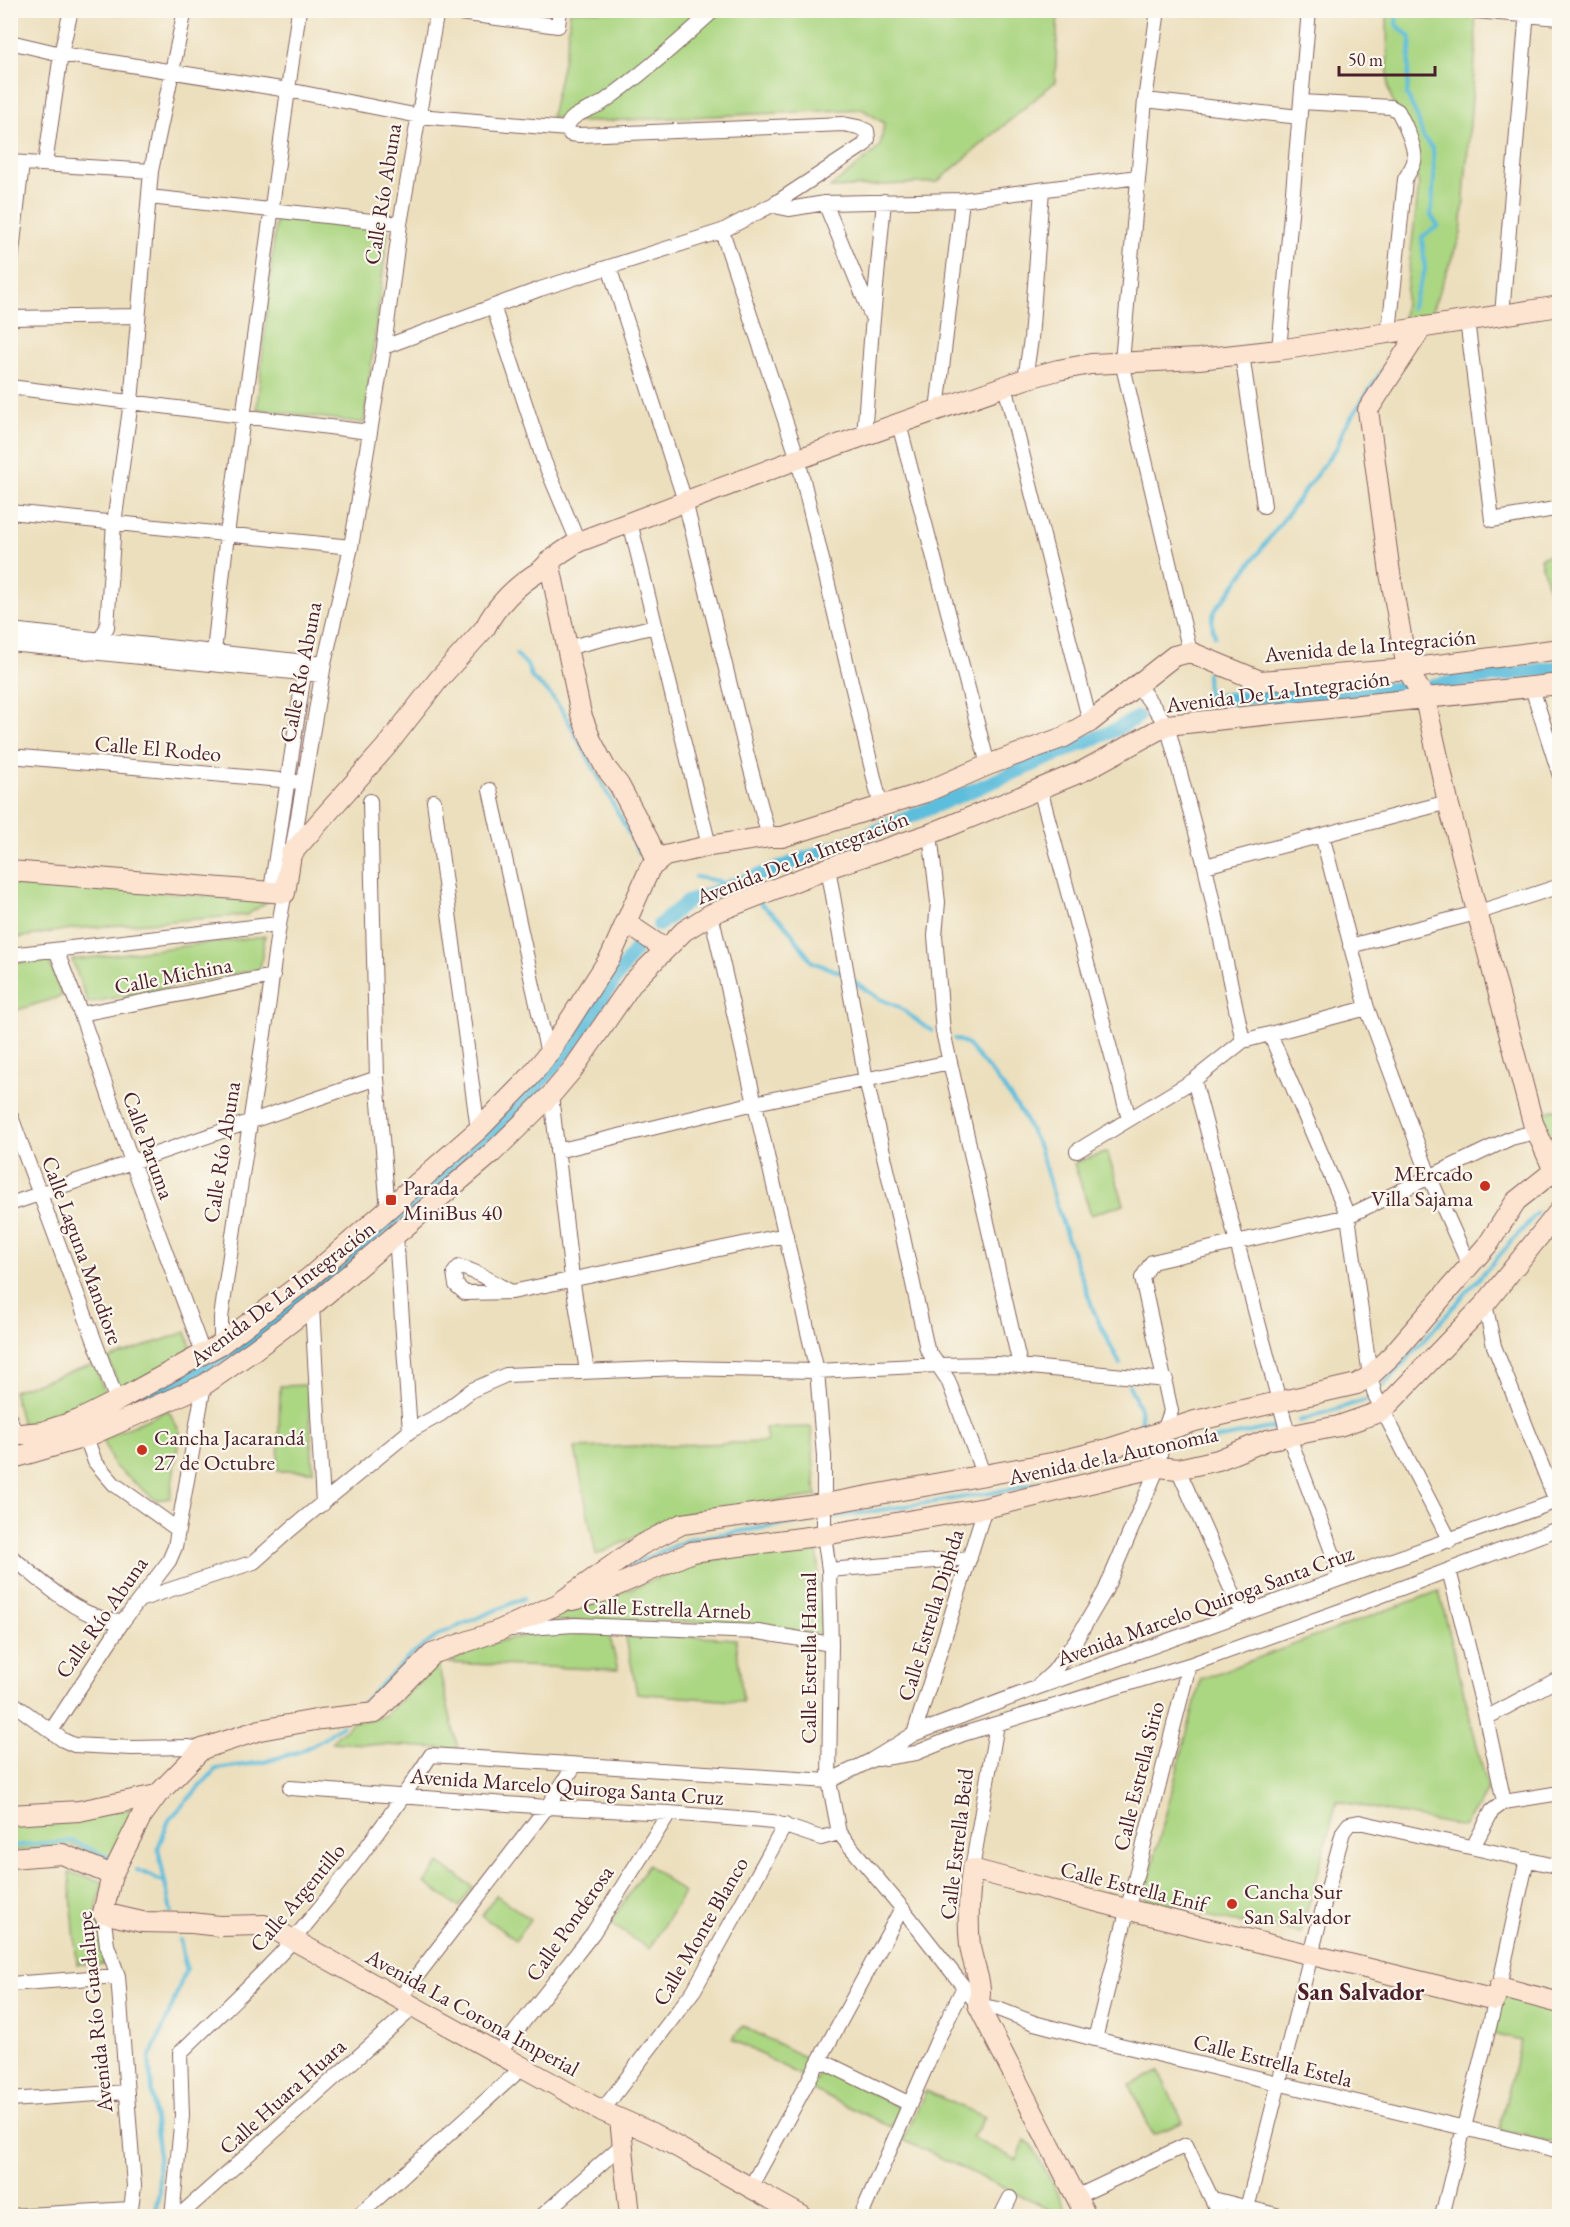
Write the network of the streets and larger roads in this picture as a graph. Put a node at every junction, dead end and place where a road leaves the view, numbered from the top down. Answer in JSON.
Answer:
{"nodes":[{"id":1,"x":70,"y":10,"type":"edge"},
{"id":2,"x":185,"y":10,"type":"edge"},
{"id":3,"x":299,"y":10,"type":"edge"},
{"id":4,"x":437,"y":10,"type":"edge"},
{"id":5,"x":560,"y":10,"type":"edge"},
{"id":6,"x":714,"y":10,"type":"edge"},
{"id":7,"x":1158,"y":10,"type":"edge"},
{"id":8,"x":1309,"y":10,"type":"edge"},
{"id":9,"x":1462,"y":10,"type":"edge"},
{"id":10,"x":1526,"y":13,"type":"edge"},
{"id":11,"x":1560,"y":18,"type":"edge"},
{"id":12,"x":10,"y":42,"type":"edge"},
{"id":13,"x":61,"y":54,"type":"junction"},
{"id":14,"x":172,"y":72,"type":"junction"},
{"id":15,"x":288,"y":90,"type":"junction"},
{"id":16,"x":1145,"y":100,"type":"junction"},
{"id":17,"x":1301,"y":102,"type":"junction"},
{"id":18,"x":418,"y":116,"type":"junction"},
{"id":19,"x":1299,"y":117,"type":"junction"},
{"id":20,"x":567,"y":129,"type":"junction"},
{"id":21,"x":16,"y":162,"type":"edge"},
{"id":22,"x":45,"y":164,"type":"junction"},
{"id":23,"x":151,"y":171,"type":"junction"},
{"id":24,"x":1138,"y":177,"type":"junction"},
{"id":25,"x":1042,"y":190,"type":"junction"},
{"id":26,"x":149,"y":197,"type":"junction"},
{"id":27,"x":962,"y":200,"type":"junction"},
{"id":28,"x":884,"y":201,"type":"junction"},
{"id":29,"x":825,"y":203,"type":"junction"},
{"id":30,"x":774,"y":204,"type":"junction"},
{"id":31,"x":271,"y":211,"type":"junction"},
{"id":32,"x":400,"y":224,"type":"junction"},
{"id":33,"x":722,"y":231,"type":"junction"},
{"id":34,"x":609,"y":267,"type":"junction"},
{"id":35,"x":10,"y":270,"type":"edge"},
{"id":36,"x":493,"y":306,"type":"junction"},
{"id":37,"x":1559,"y":311,"type":"edge"},
{"id":38,"x":1502,"y":315,"type":"junction"},
{"id":39,"x":138,"y":316,"type":"junction"},
{"id":40,"x":10,"y":318,"type":"edge"},
{"id":41,"x":873,"y":319,"type":"junction"},
{"id":42,"x":1467,"y":320,"type":"junction"},
{"id":43,"x":1422,"y":327,"type":"junction"},
{"id":44,"x":1389,"y":332,"type":"junction"},
{"id":45,"x":384,"y":347,"type":"junction"},
{"id":46,"x":1279,"y":350,"type":"junction"},
{"id":47,"x":1242,"y":354,"type":"junction"},
{"id":48,"x":1122,"y":362,"type":"junction"},
{"id":49,"x":1025,"y":379,"type":"junction"},
{"id":50,"x":1005,"y":386,"type":"junction"},
{"id":51,"x":10,"y":387,"type":"edge"},
{"id":52,"x":131,"y":402,"type":"junction"},
{"id":53,"x":937,"y":410,"type":"junction"},
{"id":54,"x":243,"y":416,"type":"junction"},
{"id":55,"x":899,"y":424,"type":"junction"},
{"id":56,"x":369,"y":432,"type":"junction"},
{"id":57,"x":864,"y":436,"type":"junction"},
{"id":58,"x":798,"y":459,"type":"junction"},
{"id":59,"x":685,"y":501,"type":"junction"},
{"id":60,"x":1264,"y":506,"type":"dead end"},
{"id":61,"x":1560,"y":508,"type":"edge"},
{"id":62,"x":10,"y":512,"type":"edge"},
{"id":63,"x":114,"y":522,"type":"junction"},
{"id":64,"x":630,"y":522,"type":"junction"},
{"id":65,"x":227,"y":534,"type":"junction"},
{"id":66,"x":578,"y":542,"type":"junction"},
{"id":67,"x":351,"y":547,"type":"junction"},
{"id":68,"x":549,"y":561,"type":"junction"},
{"id":69,"x":655,"y":626,"type":"junction"},
{"id":70,"x":10,"y":630,"type":"edge"},
{"id":71,"x":100,"y":640,"type":"junction"},
{"id":72,"x":10,"y":644,"type":"edge"},
{"id":73,"x":566,"y":648,"type":"junction"},
{"id":74,"x":1560,"y":649,"type":"edge"},
{"id":75,"x":214,"y":652,"type":"junction"},
{"id":76,"x":1190,"y":652,"type":"junction"},
{"id":77,"x":87,"y":653,"type":"junction"},
{"id":78,"x":304,"y":668,"type":"junction"},
{"id":79,"x":1407,"y":669,"type":"junction"},
{"id":80,"x":323,"y":670,"type":"junction"},
{"id":81,"x":1137,"y":684,"type":"junction"},
{"id":82,"x":1560,"y":684,"type":"edge"},
{"id":83,"x":1532,"y":688,"type":"junction"},
{"id":84,"x":1425,"y":699,"type":"junction"},
{"id":85,"x":1090,"y":722,"type":"junction"},
{"id":86,"x":1167,"y":724,"type":"junction"},
{"id":87,"x":10,"y":756,"type":"edge"},
{"id":88,"x":987,"y":765,"type":"junction"},
{"id":89,"x":1560,"y":776,"type":"edge"},
{"id":90,"x":288,"y":780,"type":"junction"},
{"id":91,"x":303,"y":782,"type":"junction"},
{"id":92,"x":1040,"y":789,"type":"junction"},
{"id":93,"x":490,"y":790,"type":"dead end"},
{"id":94,"x":370,"y":801,"type":"dead end"},
{"id":95,"x":434,"y":801,"type":"dead end"},
{"id":96,"x":1448,"y":802,"type":"junction"},
{"id":97,"x":881,"y":807,"type":"junction"},
{"id":98,"x":930,"y":834,"type":"junction"},
{"id":99,"x":1322,"y":836,"type":"junction"},
{"id":100,"x":769,"y":837,"type":"junction"},
{"id":101,"x":709,"y":846,"type":"junction"},
{"id":102,"x":291,"y":854,"type":"junction"},
{"id":103,"x":657,"y":862,"type":"junction"},
{"id":104,"x":1205,"y":866,"type":"junction"},
{"id":105,"x":828,"y":868,"type":"junction"},
{"id":106,"x":10,"y":871,"type":"edge"},
{"id":107,"x":1560,"y":886,"type":"edge"},
{"id":108,"x":278,"y":891,"type":"junction"},
{"id":109,"x":1476,"y":913,"type":"junction"},
{"id":110,"x":711,"y":914,"type":"junction"},
{"id":111,"x":625,"y":922,"type":"junction"},
{"id":112,"x":278,"y":924,"type":"junction"},
{"id":113,"x":1350,"y":946,"type":"junction"},
{"id":114,"x":665,"y":949,"type":"junction"},
{"id":115,"x":56,"y":950,"type":"junction"},
{"id":116,"x":10,"y":955,"type":"edge"},
{"id":117,"x":273,"y":976,"type":"junction"},
{"id":118,"x":1367,"y":1008,"type":"junction"},
{"id":119,"x":81,"y":1014,"type":"junction"},
{"id":120,"x":1270,"y":1034,"type":"junction"},
{"id":121,"x":1243,"y":1041,"type":"junction"},
{"id":122,"x":548,"y":1054,"type":"junction"},
{"id":123,"x":950,"y":1062,"type":"junction"},
{"id":124,"x":377,"y":1078,"type":"junction"},
{"id":125,"x":866,"y":1080,"type":"junction"},
{"id":126,"x":1194,"y":1080,"type":"junction"},
{"id":127,"x":551,"y":1095,"type":"junction"},
{"id":128,"x":755,"y":1103,"type":"junction"},
{"id":129,"x":10,"y":1114,"type":"edge"},
{"id":130,"x":1129,"y":1119,"type":"junction"},
{"id":131,"x":249,"y":1122,"type":"junction"},
{"id":132,"x":478,"y":1130,"type":"junction"},
{"id":133,"x":1535,"y":1132,"type":"junction"},
{"id":134,"x":1077,"y":1151,"type":"dead end"},
{"id":135,"x":558,"y":1152,"type":"junction"},
{"id":136,"x":132,"y":1162,"type":"junction"},
{"id":137,"x":1558,"y":1172,"type":"edge"},
{"id":138,"x":1430,"y":1178,"type":"junction"},
{"id":139,"x":39,"y":1194,"type":"junction"},
{"id":140,"x":10,"y":1204,"type":"edge"},
{"id":141,"x":388,"y":1210,"type":"junction"},
{"id":142,"x":1560,"y":1210,"type":"edge"},
{"id":143,"x":1348,"y":1216,"type":"junction"},
{"id":144,"x":786,"y":1235,"type":"junction"},
{"id":145,"x":396,"y":1236,"type":"junction"},
{"id":146,"x":1236,"y":1242,"type":"junction"},
{"id":147,"x":1469,"y":1265,"type":"junction"},
{"id":148,"x":572,"y":1278,"type":"junction"},
{"id":149,"x":512,"y":1292,"type":"dead end"},
{"id":150,"x":1485,"y":1304,"type":"junction"},
{"id":151,"x":312,"y":1306,"type":"junction"},
{"id":152,"x":221,"y":1344,"type":"junction"},
{"id":153,"x":203,"y":1353,"type":"junction"},
{"id":154,"x":937,"y":1365,"type":"junction"},
{"id":155,"x":1020,"y":1365,"type":"junction"},
{"id":156,"x":587,"y":1371,"type":"junction"},
{"id":157,"x":817,"y":1371,"type":"junction"},
{"id":158,"x":1370,"y":1376,"type":"junction"},
{"id":159,"x":1166,"y":1380,"type":"junction"},
{"id":160,"x":204,"y":1384,"type":"junction"},
{"id":161,"x":117,"y":1401,"type":"junction"},
{"id":162,"x":1278,"y":1401,"type":"junction"},
{"id":163,"x":1382,"y":1411,"type":"junction"},
{"id":164,"x":12,"y":1430,"type":"edge"},
{"id":165,"x":410,"y":1431,"type":"junction"},
{"id":166,"x":1164,"y":1431,"type":"junction"},
{"id":167,"x":86,"y":1437,"type":"junction"},
{"id":168,"x":1289,"y":1437,"type":"junction"},
{"id":169,"x":10,"y":1459,"type":"edge"},
{"id":170,"x":1158,"y":1467,"type":"junction"},
{"id":171,"x":1178,"y":1468,"type":"junction"},
{"id":172,"x":984,"y":1476,"type":"junction"},
{"id":173,"x":1558,"y":1500,"type":"edge"},
{"id":174,"x":323,"y":1504,"type":"junction"},
{"id":175,"x":824,"y":1504,"type":"junction"},
{"id":176,"x":985,"y":1508,"type":"junction"},
{"id":177,"x":1560,"y":1528,"type":"edge"},
{"id":178,"x":177,"y":1529,"type":"junction"},
{"id":179,"x":824,"y":1535,"type":"junction"},
{"id":180,"x":1450,"y":1540,"type":"junction"},
{"id":181,"x":10,"y":1556,"type":"edge"},
{"id":182,"x":969,"y":1558,"type":"junction"},
{"id":183,"x":829,"y":1570,"type":"junction"},
{"id":184,"x":1449,"y":1570,"type":"junction"},
{"id":185,"x":1342,"y":1578,"type":"junction"},
{"id":186,"x":141,"y":1599,"type":"junction"},
{"id":187,"x":558,"y":1604,"type":"junction"},
{"id":188,"x":1242,"y":1614,"type":"junction"},
{"id":189,"x":123,"y":1621,"type":"junction"},
{"id":190,"x":500,"y":1630,"type":"junction"},
{"id":191,"x":831,"y":1644,"type":"junction"},
{"id":192,"x":1189,"y":1665,"type":"junction"},
{"id":193,"x":1560,"y":1678,"type":"edge"},
{"id":194,"x":1036,"y":1688,"type":"junction"},
{"id":195,"x":10,"y":1701,"type":"edge"},
{"id":196,"x":1486,"y":1718,"type":"junction"},
{"id":197,"x":997,"y":1724,"type":"junction"},
{"id":198,"x":51,"y":1731,"type":"junction"},
{"id":199,"x":915,"y":1734,"type":"junction"},
{"id":200,"x":202,"y":1749,"type":"junction"},
{"id":201,"x":431,"y":1755,"type":"joint"},
{"id":202,"x":870,"y":1761,"type":"junction"},
{"id":203,"x":575,"y":1765,"type":"junction"},
{"id":204,"x":829,"y":1781,"type":"junction"},
{"id":205,"x":290,"y":1788,"type":"dead end"},
{"id":206,"x":1560,"y":1793,"type":"edge"},
{"id":207,"x":157,"y":1795,"type":"junction"},
{"id":208,"x":404,"y":1796,"type":"junction"},
{"id":209,"x":1504,"y":1802,"type":"junction"},
{"id":210,"x":547,"y":1808,"type":"junction"},
{"id":211,"x":669,"y":1813,"type":"junction"},
{"id":212,"x":10,"y":1815,"type":"edge"},
{"id":213,"x":785,"y":1825,"type":"junction"},
{"id":214,"x":839,"y":1833,"type":"junction"},
{"id":215,"x":1473,"y":1847,"type":"junction"},
{"id":216,"x":10,"y":1858,"type":"edge"},
{"id":217,"x":1527,"y":1859,"type":"junction"},
{"id":218,"x":1560,"y":1867,"type":"edge"},
{"id":219,"x":972,"y":1869,"type":"junction"},
{"id":220,"x":112,"y":1875,"type":"junction"},
{"id":221,"x":902,"y":1908,"type":"junction"},
{"id":222,"x":1126,"y":1911,"type":"junction"},
{"id":223,"x":103,"y":1913,"type":"junction"},
{"id":224,"x":293,"y":1940,"type":"junction"},
{"id":225,"x":1310,"y":1953,"type":"junction"},
{"id":226,"x":118,"y":1976,"type":"junction"},
{"id":227,"x":10,"y":1984,"type":"edge"},
{"id":228,"x":963,"y":1989,"type":"junction"},
{"id":229,"x":1497,"y":1993,"type":"junction"},
{"id":230,"x":406,"y":2003,"type":"junction"},
{"id":231,"x":1560,"y":2003,"type":"edge"},
{"id":232,"x":978,"y":2005,"type":"junction"},
{"id":233,"x":1095,"y":2039,"type":"junction"},
{"id":234,"x":498,"y":2054,"type":"junction"},
{"id":235,"x":820,"y":2060,"type":"junction"},
{"id":236,"x":523,"y":2067,"type":"junction"},
{"id":237,"x":1280,"y":2084,"type":"junction"},
{"id":238,"x":127,"y":2092,"type":"junction"},
{"id":239,"x":10,"y":2100,"type":"edge"},
{"id":240,"x":910,"y":2104,"type":"junction"},
{"id":241,"x":611,"y":2115,"type":"junction"},
{"id":242,"x":1464,"y":2128,"type":"junction"},
{"id":243,"x":622,"y":2145,"type":"junction"},
{"id":244,"x":1560,"y":2151,"type":"edge"},
{"id":245,"x":750,"y":2188,"type":"junction"},
{"id":246,"x":1076,"y":2197,"type":"junction"},
{"id":247,"x":1010,"y":2198,"type":"dead end"},
{"id":248,"x":1213,"y":2199,"type":"junction"},
{"id":249,"x":1247,"y":2208,"type":"junction"},
{"id":250,"x":130,"y":2213,"type":"edge"},
{"id":251,"x":10,"y":2216,"type":"edge"},
{"id":252,"x":172,"y":2217,"type":"edge"},
{"id":253,"x":179,"y":2217,"type":"edge"},
{"id":254,"x":358,"y":2217,"type":"edge"},
{"id":255,"x":542,"y":2217,"type":"edge"},
{"id":256,"x":630,"y":2217,"type":"edge"},
{"id":257,"x":802,"y":2217,"type":"edge"},
{"id":258,"x":861,"y":2217,"type":"edge"},
{"id":259,"x":1001,"y":2217,"type":"edge"},
{"id":260,"x":1086,"y":2217,"type":"edge"},
{"id":261,"x":1220,"y":2217,"type":"edge"},
{"id":262,"x":1280,"y":2217,"type":"edge"},
{"id":263,"x":1442,"y":2217,"type":"edge"}],
"edges":[{"from":1,"to":13,"type":"street"},
{"from":2,"to":14,"type":"street"},
{"from":3,"to":15,"type":"street"},
{"from":4,"to":5,"type":"street","name":"Calle Río Abuna"},
{"from":4,"to":18,"type":"street","name":"Calle Río Abuna"},
{"from":6,"to":20,"type":"street"},
{"from":7,"to":16,"type":"street"},
{"from":8,"to":17,"type":"street"},
{"from":9,"to":10,"type":"street"},
{"from":10,"to":11,"type":"street"},
{"from":10,"to":38,"type":"street"},
{"from":12,"to":13,"type":"street"},
{"from":13,"to":14,"type":"street"},
{"from":13,"to":22,"type":"street"},
{"from":14,"to":15,"type":"street"},
{"from":14,"to":23,"type":"street"},
{"from":15,"to":18,"type":"street"},
{"from":15,"to":31,"type":"street"},
{"from":16,"to":19,"type":"street"},
{"from":16,"to":24,"type":"street"},
{"from":17,"to":19,"type":"street"},
{"from":17,"to":44,"type":"street"},
{"from":18,"to":20,"type":"street"},
{"from":18,"to":32,"type":"street","name":"Calle Río Abuna"},
{"from":19,"to":46,"type":"street"},
{"from":20,"to":30,"type":"street"},
{"from":21,"to":22,"type":"street"},
{"from":21,"to":35,"type":"street"},
{"from":22,"to":23,"type":"street"},
{"from":23,"to":26,"type":"street"},
{"from":24,"to":25,"type":"street"},
{"from":24,"to":48,"type":"street"},
{"from":25,"to":27,"type":"street"},
{"from":25,"to":49,"type":"street"},
{"from":26,"to":31,"type":"street"},
{"from":26,"to":39,"type":"street"},
{"from":27,"to":28,"type":"street"},
{"from":27,"to":53,"type":"street"},
{"from":28,"to":29,"type":"street"},
{"from":28,"to":41,"type":"street"},
{"from":29,"to":30,"type":"street"},
{"from":29,"to":41,"type":"street"},
{"from":30,"to":33,"type":"street"},
{"from":31,"to":32,"type":"street"},
{"from":31,"to":54,"type":"street"},
{"from":32,"to":45,"type":"street","name":"Calle Río Abuna"},
{"from":33,"to":34,"type":"street"},
{"from":33,"to":58,"type":"street"},
{"from":34,"to":36,"type":"street"},
{"from":34,"to":59,"type":"street"},
{"from":36,"to":45,"type":"street"},
{"from":36,"to":66,"type":"street"},
{"from":37,"to":38,"type":"street"},
{"from":38,"to":42,"type":"street"},
{"from":39,"to":40,"type":"street"},
{"from":39,"to":52,"type":"street"},
{"from":41,"to":57,"type":"street"},
{"from":42,"to":43,"type":"street"},
{"from":42,"to":61,"type":"street"},
{"from":43,"to":44,"type":"street"},
{"from":43,"to":79,"type":"street"},
{"from":44,"to":46,"type":"street"},
{"from":45,"to":56,"type":"street","name":"Calle Río Abuna"},
{"from":46,"to":47,"type":"street"},
{"from":47,"to":48,"type":"street"},
{"from":47,"to":60,"type":"street"},
{"from":48,"to":49,"type":"street"},
{"from":48,"to":76,"type":"street"},
{"from":49,"to":50,"type":"street"},
{"from":50,"to":53,"type":"street"},
{"from":50,"to":85,"type":"street"},
{"from":51,"to":52,"type":"street"},
{"from":52,"to":54,"type":"street"},
{"from":52,"to":63,"type":"street"},
{"from":53,"to":55,"type":"street"},
{"from":54,"to":56,"type":"street"},
{"from":54,"to":65,"type":"street"},
{"from":55,"to":57,"type":"street"},
{"from":55,"to":88,"type":"street"},
{"from":56,"to":67,"type":"street","name":"Calle Río Abuna"},
{"from":57,"to":58,"type":"street"},
{"from":58,"to":59,"type":"street"},
{"from":58,"to":97,"type":"street"},
{"from":59,"to":64,"type":"street"},
{"from":59,"to":100,"type":"street"},
{"from":62,"to":63,"type":"street"},
{"from":63,"to":65,"type":"street"},
{"from":63,"to":71,"type":"street"},
{"from":64,"to":66,"type":"street"},
{"from":64,"to":69,"type":"street"},
{"from":65,"to":67,"type":"street"},
{"from":65,"to":75,"type":"street"},
{"from":66,"to":68,"type":"street"},
{"from":67,"to":80,"type":"street","name":"Calle Río Abuna"},
{"from":68,"to":73,"type":"street"},
{"from":68,"to":102,"type":"street"},
{"from":69,"to":73,"type":"street"},
{"from":69,"to":101,"type":"street"},
{"from":70,"to":71,"type":"street"},
{"from":71,"to":75,"type":"street"},
{"from":71,"to":77,"type":"street"},
{"from":72,"to":77,"type":"street"},
{"from":73,"to":103,"type":"street"},
{"from":74,"to":79,"type":"street","name":"Avenida de la Integración"},
{"from":75,"to":78,"type":"street"},
{"from":76,"to":79,"type":"street","name":"Avenida de la Integración"},
{"from":76,"to":81,"type":"street","name":"Avenida De La Integración"},
{"from":77,"to":78,"type":"street"},
{"from":78,"to":80,"type":"street"},
{"from":78,"to":90,"type":"street"},
{"from":79,"to":84,"type":"street"},
{"from":80,"to":91,"type":"street","name":"Calle Río Abuna"},
{"from":81,"to":85,"type":"street","name":"Avenida De La Integración"},
{"from":81,"to":86,"type":"street"},
{"from":82,"to":83,"type":"street"},
{"from":83,"to":84,"type":"street"},
{"from":83,"to":89,"type":"street"},
{"from":84,"to":86,"type":"street","name":"Avenida De La Integración"},
{"from":84,"to":96,"type":"street"},
{"from":85,"to":88,"type":"street","name":"Avenida De La Integración"},
{"from":86,"to":92,"type":"street","name":"Avenida De La Integración"},
{"from":86,"to":104,"type":"street"},
{"from":87,"to":90,"type":"street","name":"Calle El Rodeo"},
{"from":88,"to":97,"type":"street","name":"Avenida De La Integración"},
{"from":90,"to":91,"type":"street","name":"Calle El Rodeo"},
{"from":90,"to":108,"type":"street"},
{"from":91,"to":102,"type":"street","name":"Calle Río Abuna"},
{"from":92,"to":98,"type":"street","name":"Avenida De La Integración"},
{"from":92,"to":130,"type":"street"},
{"from":93,"to":122,"type":"street"},
{"from":94,"to":124,"type":"street"},
{"from":95,"to":132,"type":"street"},
{"from":96,"to":99,"type":"street"},
{"from":96,"to":109,"type":"street"},
{"from":97,"to":100,"type":"street","name":"Avenida De La Integración"},
{"from":98,"to":105,"type":"street","name":"Avenida De La Integración"},
{"from":98,"to":123,"type":"street"},
{"from":99,"to":104,"type":"street"},
{"from":99,"to":113,"type":"street"},
{"from":100,"to":101,"type":"street","name":"Avenida De La Integración"},
{"from":101,"to":103,"type":"street","name":"Avenida De La Integración"},
{"from":102,"to":108,"type":"street","name":"Calle Río Abuna"},
{"from":103,"to":111,"type":"street","name":"Avenida De La Integración"},
{"from":104,"to":121,"type":"street"},
{"from":105,"to":110,"type":"street","name":"Avenida De La Integración"},
{"from":105,"to":125,"type":"street"},
{"from":106,"to":108,"type":"street"},
{"from":107,"to":109,"type":"street"},
{"from":108,"to":112,"type":"street","name":"Calle Río Abuna"},
{"from":109,"to":113,"type":"street"},
{"from":109,"to":133,"type":"street"},
{"from":110,"to":114,"type":"street","name":"Avenida De La Integración"},
{"from":110,"to":128,"type":"street","name":"Calle Estrella Hamal"},
{"from":111,"to":114,"type":"street"},
{"from":111,"to":122,"type":"street","name":"Avenida De La Integración"},
{"from":112,"to":115,"type":"street"},
{"from":112,"to":117,"type":"street","name":"Calle Río Abuna"},
{"from":113,"to":118,"type":"street"},
{"from":114,"to":127,"type":"street","name":"Avenida De La Integración"},
{"from":115,"to":116,"type":"street"},
{"from":115,"to":119,"type":"street","name":"Calle Paruma"},
{"from":117,"to":119,"type":"street","name":"Calle Michina"},
{"from":117,"to":131,"type":"street","name":"Calle Río Abuna"},
{"from":118,"to":120,"type":"street"},
{"from":118,"to":138,"type":"street"},
{"from":119,"to":136,"type":"street","name":"Calle Paruma"},
{"from":120,"to":121,"type":"street"},
{"from":120,"to":143,"type":"street"},
{"from":121,"to":126,"type":"street"},
{"from":122,"to":132,"type":"street","name":"Avenida De La Integración"},
{"from":123,"to":125,"type":"street"},
{"from":123,"to":155,"type":"street"},
{"from":124,"to":131,"type":"street"},
{"from":124,"to":141,"type":"street"},
{"from":125,"to":128,"type":"street"},
{"from":125,"to":154,"type":"street"},
{"from":126,"to":130,"type":"street"},
{"from":126,"to":146,"type":"street"},
{"from":127,"to":135,"type":"street"},
{"from":127,"to":145,"type":"street","name":"Avenida De La Integración"},
{"from":128,"to":135,"type":"street"},
{"from":128,"to":144,"type":"street","name":"Calle Estrella Hamal"},
{"from":129,"to":139,"type":"street","name":"Calle Laguna Mandiore"},
{"from":130,"to":134,"type":"street"},
{"from":131,"to":136,"type":"street"},
{"from":131,"to":152,"type":"street","name":"Calle Río Abuna"},
{"from":132,"to":141,"type":"street","name":"Avenida De La Integración"},
{"from":133,"to":137,"type":"street"},
{"from":133,"to":138,"type":"street"},
{"from":135,"to":148,"type":"street"},
{"from":136,"to":139,"type":"street"},
{"from":136,"to":153,"type":"street","name":"Calle Paruma"},
{"from":137,"to":147,"type":"street","name":"Avenida de la Autonomía"},
{"from":138,"to":143,"type":"street"},
{"from":138,"to":147,"type":"street"},
{"from":139,"to":140,"type":"street"},
{"from":139,"to":161,"type":"street","name":"Calle Laguna Mandiore"},
{"from":141,"to":152,"type":"street","name":"Avenida De La Integración"},
{"from":142,"to":150,"type":"street","name":"Avenida de la Autonomía"},
{"from":143,"to":146,"type":"street"},
{"from":143,"to":158,"type":"street"},
{"from":144,"to":148,"type":"street"},
{"from":144,"to":157,"type":"street","name":"Calle Estrella Hamal"},
{"from":145,"to":151,"type":"street","name":"Avenida De La Integración"},
{"from":145,"to":165,"type":"street"},
{"from":146,"to":159,"type":"street"},
{"from":146,"to":162,"type":"street"},
{"from":147,"to":158,"type":"street","name":"Avenida de la Autonomía"},
{"from":148,"to":149,"type":"street"},
{"from":148,"to":156,"type":"street"},
{"from":150,"to":163,"type":"street","name":"Avenida de la Autonomía"},
{"from":150,"to":173,"type":"street"},
{"from":151,"to":160,"type":"street","name":"Avenida De La Integración"},
{"from":151,"to":174,"type":"street"},
{"from":152,"to":153,"type":"street","name":"Avenida De La Integración"},
{"from":153,"to":161,"type":"street","name":"Avenida De La Integración"},
{"from":154,"to":155,"type":"street"},
{"from":154,"to":157,"type":"street"},
{"from":154,"to":172,"type":"street"},
{"from":155,"to":159,"type":"street"},
{"from":156,"to":157,"type":"street"},
{"from":156,"to":165,"type":"street"},
{"from":157,"to":175,"type":"street","name":"Calle Estrella Hamal"},
{"from":158,"to":162,"type":"street","name":"Avenida de la Autonomía"},
{"from":158,"to":163,"type":"street"},
{"from":159,"to":166,"type":"street"},
{"from":160,"to":167,"type":"street","name":"Avenida De La Integración"},
{"from":160,"to":178,"type":"street","name":"Calle Río Abuna"},
{"from":161,"to":164,"type":"street","name":"Avenida De La Integración"},
{"from":162,"to":166,"type":"street","name":"Avenida de la Autonomía"},
{"from":162,"to":168,"type":"street"},
{"from":163,"to":168,"type":"street","name":"Avenida de la Autonomía"},
{"from":163,"to":180,"type":"street"},
{"from":165,"to":174,"type":"street"},
{"from":166,"to":170,"type":"street"},
{"from":166,"to":172,"type":"street","name":"Avenida de la Autonomía"},
{"from":167,"to":169,"type":"street","name":"Avenida De La Integración"},
{"from":167,"to":178,"type":"street"},
{"from":168,"to":171,"type":"street","name":"Avenida de la Autonomía"},
{"from":168,"to":185,"type":"street"},
{"from":170,"to":171,"type":"street","name":"Avenida de la Autonomía"},
{"from":170,"to":176,"type":"street","name":"Avenida de la Autonomía"},
{"from":170,"to":194,"type":"street"},
{"from":171,"to":188,"type":"street"},
{"from":172,"to":175,"type":"street","name":"Avenida de la Autonomía"},
{"from":173,"to":180,"type":"street","name":"Avenida Marcelo Quiroga Santa Cruz"},
{"from":174,"to":186,"type":"street"},
{"from":175,"to":179,"type":"street","name":"Calle Estrella Hamal"},
{"from":175,"to":187,"type":"street","name":"Avenida de la Autonomía"},
{"from":176,"to":179,"type":"street","name":"Avenida de la Autonomía"},
{"from":176,"to":182,"type":"street","name":"Calle Estrella Diphda"},
{"from":177,"to":184,"type":"street","name":"Avenida Marcelo Quiroga Santa Cruz"},
{"from":178,"to":186,"type":"street","name":"Calle Río Abuna"},
{"from":179,"to":183,"type":"street","name":"Calle Estrella Hamal"},
{"from":179,"to":187,"type":"street","name":"Avenida de la Autonomía"},
{"from":180,"to":185,"type":"street","name":"Avenida Marcelo Quiroga Santa Cruz"},
{"from":181,"to":189,"type":"street"},
{"from":182,"to":183,"type":"street"},
{"from":182,"to":199,"type":"street","name":"Calle Estrella Diphda"},
{"from":183,"to":191,"type":"street","name":"Calle Estrella Hamal"},
{"from":184,"to":192,"type":"street","name":"Avenida Marcelo Quiroga Santa Cruz"},
{"from":184,"to":196,"type":"street"},
{"from":185,"to":188,"type":"street","name":"Avenida Marcelo Quiroga Santa Cruz"},
{"from":186,"to":189,"type":"street","name":"Calle Río Abuna"},
{"from":187,"to":190,"type":"street"},
{"from":188,"to":194,"type":"street","name":"Avenida Marcelo Quiroga Santa Cruz"},
{"from":189,"to":198,"type":"street","name":"Calle Río Abuna"},
{"from":190,"to":191,"type":"street","name":"Calle Estrella Arneb"},
{"from":190,"to":200,"type":"street"},
{"from":191,"to":204,"type":"street","name":"Calle Estrella Hamal"},
{"from":192,"to":197,"type":"street","name":"Avenida Marcelo Quiroga Santa Cruz"},
{"from":192,"to":222,"type":"street","name":"Calle Estrella Sirio"},
{"from":193,"to":196,"type":"street"},
{"from":194,"to":199,"type":"street","name":"Avenida Marcelo Quiroga Santa Cruz"},
{"from":195,"to":198,"type":"street"},
{"from":196,"to":209,"type":"street"},
{"from":197,"to":202,"type":"street","name":"Avenida Marcelo Quiroga Santa Cruz"},
{"from":197,"to":219,"type":"street","name":"Calle Estrella Beid"},
{"from":198,"to":200,"type":"street"},
{"from":199,"to":202,"type":"street","name":"Avenida Marcelo Quiroga Santa Cruz"},
{"from":200,"to":207,"type":"street","name":"Avenida Río Guadalupe"},
{"from":201,"to":203,"type":"street","name":"Avenida Marcelo Quiroga Santa Cruz"},
{"from":201,"to":208,"type":"street","name":"Calle Argentillo"},
{"from":202,"to":204,"type":"street","name":"Avenida Marcelo Quiroga Santa Cruz"},
{"from":203,"to":204,"type":"street","name":"Avenida Marcelo Quiroga Santa Cruz"},
{"from":203,"to":210,"type":"street","name":"Calle Huara Huara"},
{"from":204,"to":214,"type":"street","name":"Calle Estrella Hamal"},
{"from":205,"to":208,"type":"street","name":"Avenida Marcelo Quiroga Santa Cruz"},
{"from":206,"to":209,"type":"street"},
{"from":207,"to":212,"type":"street"},
{"from":207,"to":220,"type":"street","name":"Avenida Río Guadalupe"},
{"from":208,"to":210,"type":"street","name":"Avenida Marcelo Quiroga Santa Cruz"},
{"from":208,"to":224,"type":"street","name":"Calle Argentillo"},
{"from":209,"to":215,"type":"street"},
{"from":210,"to":211,"type":"street","name":"Avenida Marcelo Quiroga Santa Cruz"},
{"from":210,"to":230,"type":"street","name":"Calle Huara Huara"},
{"from":211,"to":213,"type":"street","name":"Avenida Marcelo Quiroga Santa Cruz"},
{"from":211,"to":234,"type":"street","name":"Calle Ponderosa"},
{"from":213,"to":214,"type":"street","name":"Avenida Marcelo Quiroga Santa Cruz"},
{"from":213,"to":241,"type":"street","name":"Calle Monte Blanco"},
{"from":214,"to":221,"type":"street"},
{"from":215,"to":217,"type":"street"},
{"from":215,"to":225,"type":"street"},
{"from":216,"to":220,"type":"street"},
{"from":217,"to":218,"type":"street"},
{"from":217,"to":229,"type":"street"},
{"from":219,"to":222,"type":"street","name":"Calle Estrella Enif"},
{"from":219,"to":232,"type":"street","name":"Calle Estrella Beid"},
{"from":220,"to":223,"type":"street","name":"Avenida Río Guadalupe"},
{"from":221,"to":228,"type":"street"},
{"from":221,"to":235,"type":"street"},
{"from":222,"to":225,"type":"street","name":"Calle Estrella Enif"},
{"from":222,"to":233,"type":"street","name":"Calle Estrella Sirio"},
{"from":223,"to":224,"type":"street","name":"Avenida La Corona Imperial"},
{"from":223,"to":226,"type":"street","name":"Avenida Río Guadalupe"},
{"from":224,"to":230,"type":"street","name":"Avenida La Corona Imperial"},
{"from":224,"to":252,"type":"street","name":"Calle Argentillo"},
{"from":225,"to":229,"type":"street","name":"Calle Estrella Enif"},
{"from":225,"to":237,"type":"street"},
{"from":226,"to":227,"type":"street"},
{"from":226,"to":238,"type":"street","name":"Avenida Río Guadalupe"},
{"from":228,"to":232,"type":"street"},
{"from":228,"to":240,"type":"street"},
{"from":229,"to":231,"type":"street","name":"Calle Estrella Enif"},
{"from":229,"to":242,"type":"street"},
{"from":230,"to":234,"type":"street","name":"Avenida La Corona Imperial"},
{"from":230,"to":253,"type":"street","name":"Calle Huara Huara"},
{"from":232,"to":233,"type":"street","name":"Calle Estrella Estela"},
{"from":232,"to":246,"type":"street"},
{"from":233,"to":237,"type":"street","name":"Calle Estrella Estela"},
{"from":234,"to":236,"type":"street","name":"Avenida La Corona Imperial"},
{"from":235,"to":240,"type":"street"},
{"from":235,"to":245,"type":"street"},
{"from":236,"to":241,"type":"street","name":"Avenida La Corona Imperial"},
{"from":236,"to":254,"type":"street"},
{"from":237,"to":242,"type":"street","name":"Calle Estrella Estela"},
{"from":237,"to":249,"type":"street"},
{"from":238,"to":239,"type":"street"},
{"from":238,"to":250,"type":"street","name":"Avenida Río Guadalupe"},
{"from":240,"to":258,"type":"street"},
{"from":241,"to":243,"type":"street"},
{"from":241,"to":245,"type":"street","name":"Avenida La Corona Imperial"},
{"from":242,"to":244,"type":"street","name":"Calle Estrella Estela"},
{"from":242,"to":263,"type":"street"},
{"from":243,"to":255,"type":"street"},
{"from":243,"to":256,"type":"street"},
{"from":245,"to":257,"type":"street","name":"Avenida La Corona Imperial"},
{"from":246,"to":248,"type":"street"},
{"from":246,"to":260,"type":"street"},
{"from":247,"to":259,"type":"street"},
{"from":248,"to":249,"type":"street"},
{"from":248,"to":261,"type":"street"},
{"from":249,"to":262,"type":"street"},
{"from":250,"to":251,"type":"street"}]}
